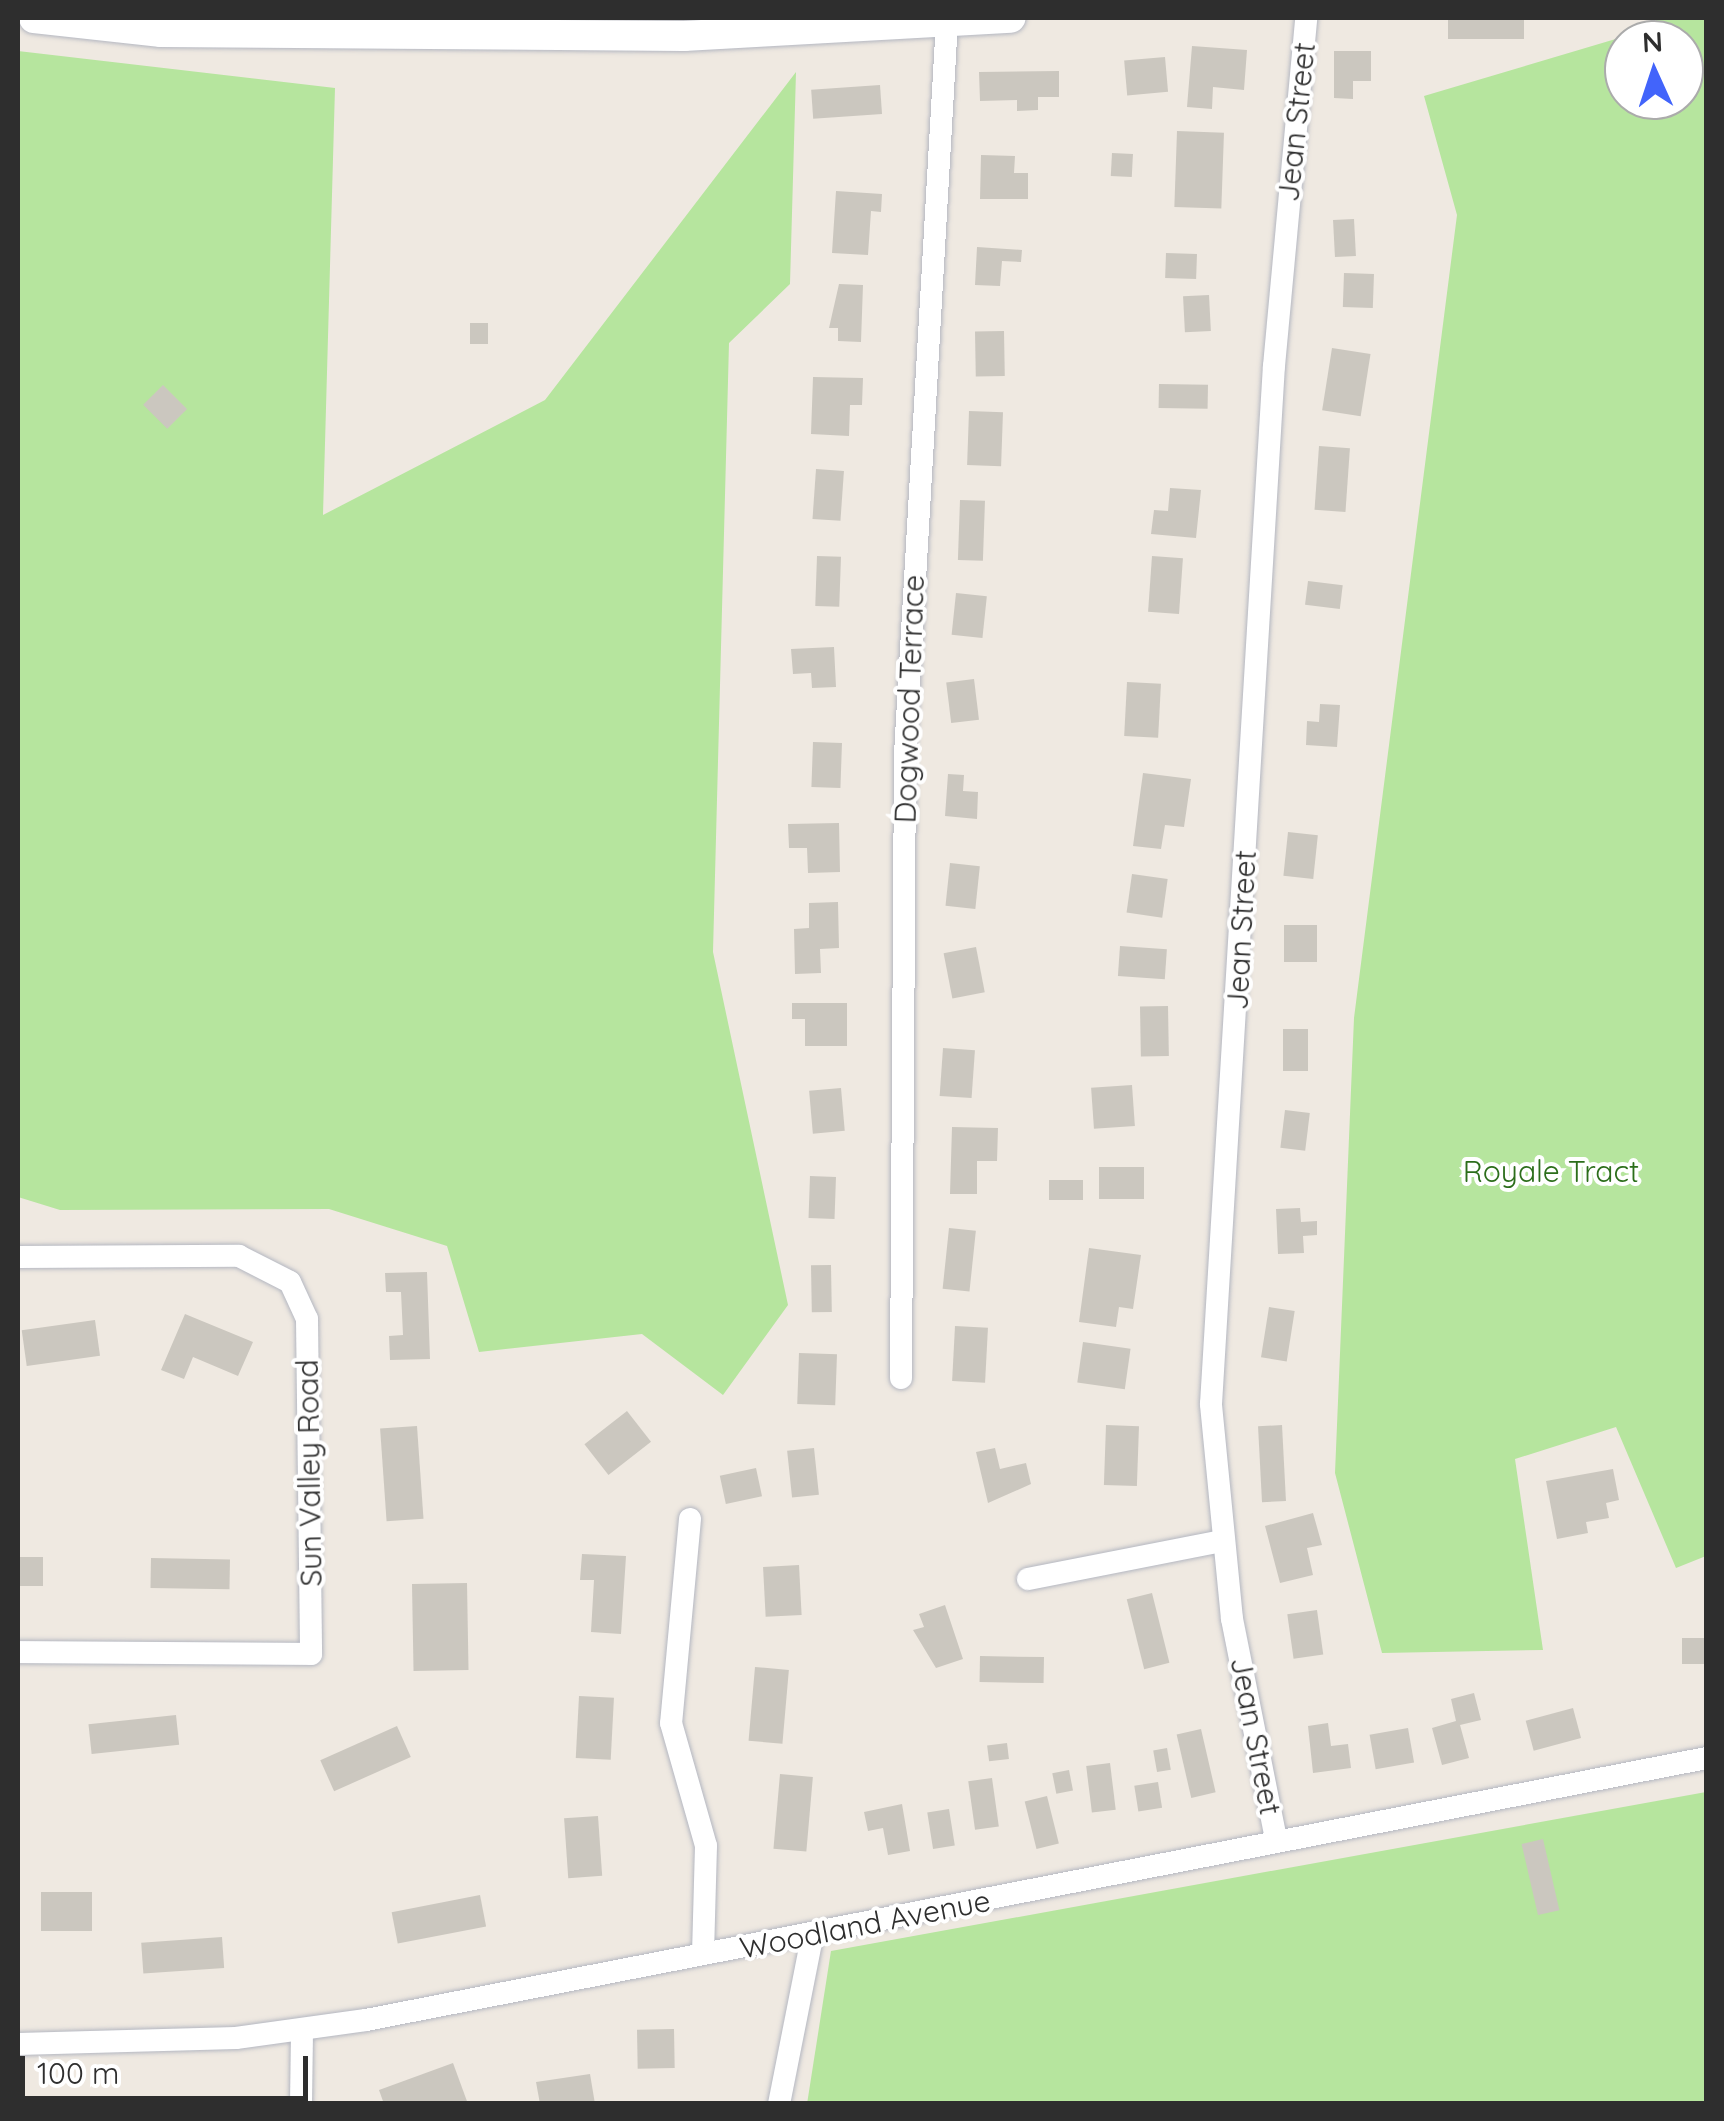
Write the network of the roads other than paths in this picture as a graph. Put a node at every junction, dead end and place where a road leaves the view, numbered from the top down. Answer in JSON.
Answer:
{"nodes":[{"id":1,"x":34,"y":18,"type":"edge"},
{"id":2,"x":1011,"y":18,"type":"edge"},
{"id":3,"x":1306,"y":18,"type":"edge"},
{"id":4,"x":947,"y":22,"type":"junction"},
{"id":5,"x":731,"y":26,"type":"edge"},
{"id":6,"x":18,"y":1257,"type":"edge"},
{"id":7,"x":900,"y":1378,"type":"dead end"},
{"id":8,"x":690,"y":1519,"type":"dead end"},
{"id":9,"x":1221,"y":1541,"type":"junction"},
{"id":10,"x":1028,"y":1579,"type":"dead end"},
{"id":11,"x":18,"y":1652,"type":"edge"},
{"id":12,"x":1706,"y":1758,"type":"edge"},
{"id":13,"x":1276,"y":1839,"type":"junction"},
{"id":14,"x":813,"y":1934,"type":"junction"},
{"id":15,"x":703,"y":1954,"type":"junction"},
{"id":16,"x":302,"y":2031,"type":"junction"},
{"id":17,"x":18,"y":2044,"type":"edge"},
{"id":18,"x":302,"y":2104,"type":"edge"},
{"id":19,"x":780,"y":2104,"type":"edge"}],
"edges":[{"from":1,"to":5,"type":"main road"},
{"from":2,"to":4,"type":"main road"},
{"from":3,"to":9,"type":"street","name":"Jean Street"},
{"from":4,"to":5,"type":"main road"},
{"from":4,"to":7,"type":"street","name":"Dogwood Terrace"},
{"from":6,"to":11,"type":"street","name":"Sun Valley Road"},
{"from":8,"to":15,"type":"street"},
{"from":9,"to":10,"type":"street"},
{"from":9,"to":13,"type":"street","name":"Jean Street"},
{"from":12,"to":13,"type":"street","name":"Woodland Avenue"},
{"from":13,"to":14,"type":"street","name":"Woodland Avenue"},
{"from":14,"to":15,"type":"street","name":"Woodland Avenue"},
{"from":14,"to":19,"type":"street"},
{"from":15,"to":16,"type":"street","name":"Woodland Avenue"},
{"from":16,"to":17,"type":"street","name":"Woodland Avenue"},
{"from":16,"to":18,"type":"street"}]}
